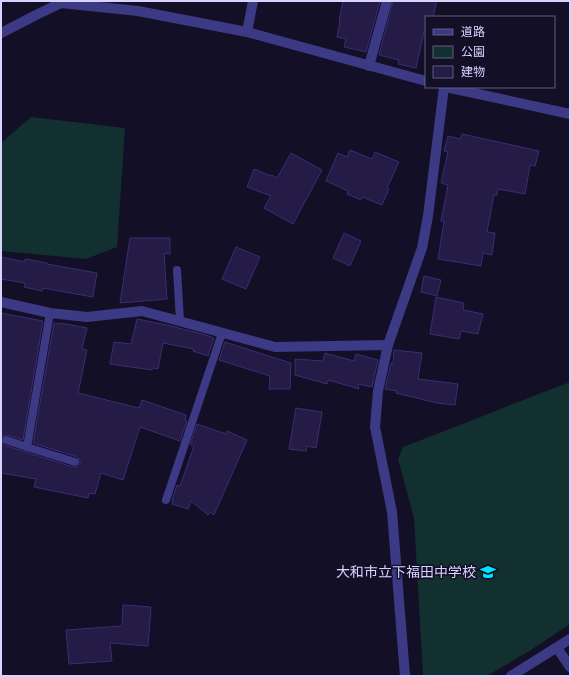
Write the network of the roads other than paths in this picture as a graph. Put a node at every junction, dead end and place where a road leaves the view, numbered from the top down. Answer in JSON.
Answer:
{"nodes":[{"id":1,"x":253,"y":1,"type":"edge"},
{"id":2,"x":386,"y":1,"type":"edge"},
{"id":3,"x":247,"y":32,"type":"junction"},
{"id":4,"x":1,"y":33,"type":"edge"},
{"id":5,"x":369,"y":66,"type":"junction"},
{"id":6,"x":425,"y":82,"type":"edge"},
{"id":7,"x":445,"y":88,"type":"edge"},
{"id":8,"x":450,"y":88,"type":"edge"},
{"id":9,"x":570,"y":114,"type":"edge"},
{"id":10,"x":177,"y":270,"type":"dead end"},
{"id":11,"x":1,"y":302,"type":"edge"},
{"id":12,"x":50,"y":313,"type":"junction"},
{"id":13,"x":180,"y":321,"type":"junction"},
{"id":14,"x":222,"y":333,"type":"junction"},
{"id":15,"x":388,"y":345,"type":"junction"},
{"id":16,"x":6,"y":440,"type":"dead end"},
{"id":17,"x":27,"y":447,"type":"junction"},
{"id":18,"x":75,"y":462,"type":"dead end"},
{"id":19,"x":166,"y":500,"type":"dead end"},
{"id":20,"x":570,"y":639,"type":"edge"},
{"id":21,"x":560,"y":652,"type":"junction"},
{"id":22,"x":570,"y":667,"type":"edge"},
{"id":23,"x":405,"y":676,"type":"edge"},
{"id":24,"x":511,"y":676,"type":"edge"}],
"edges":[{"from":1,"to":3,"type":"street"},
{"from":2,"to":5,"type":"street"},
{"from":3,"to":4,"type":"street"},
{"from":3,"to":5,"type":"street"},
{"from":5,"to":6,"type":"street"},
{"from":7,"to":15,"type":"street"},
{"from":8,"to":9,"type":"street"},
{"from":10,"to":13,"type":"lane"},
{"from":11,"to":12,"type":"street"},
{"from":12,"to":13,"type":"street"},
{"from":12,"to":17,"type":"lane"},
{"from":13,"to":14,"type":"street"},
{"from":14,"to":15,"type":"street"},
{"from":14,"to":19,"type":"lane"},
{"from":15,"to":23,"type":"street"},
{"from":16,"to":17,"type":"lane"},
{"from":17,"to":18,"type":"lane"},
{"from":20,"to":21,"type":"street"},
{"from":21,"to":22,"type":"street"},
{"from":21,"to":24,"type":"street"}]}
